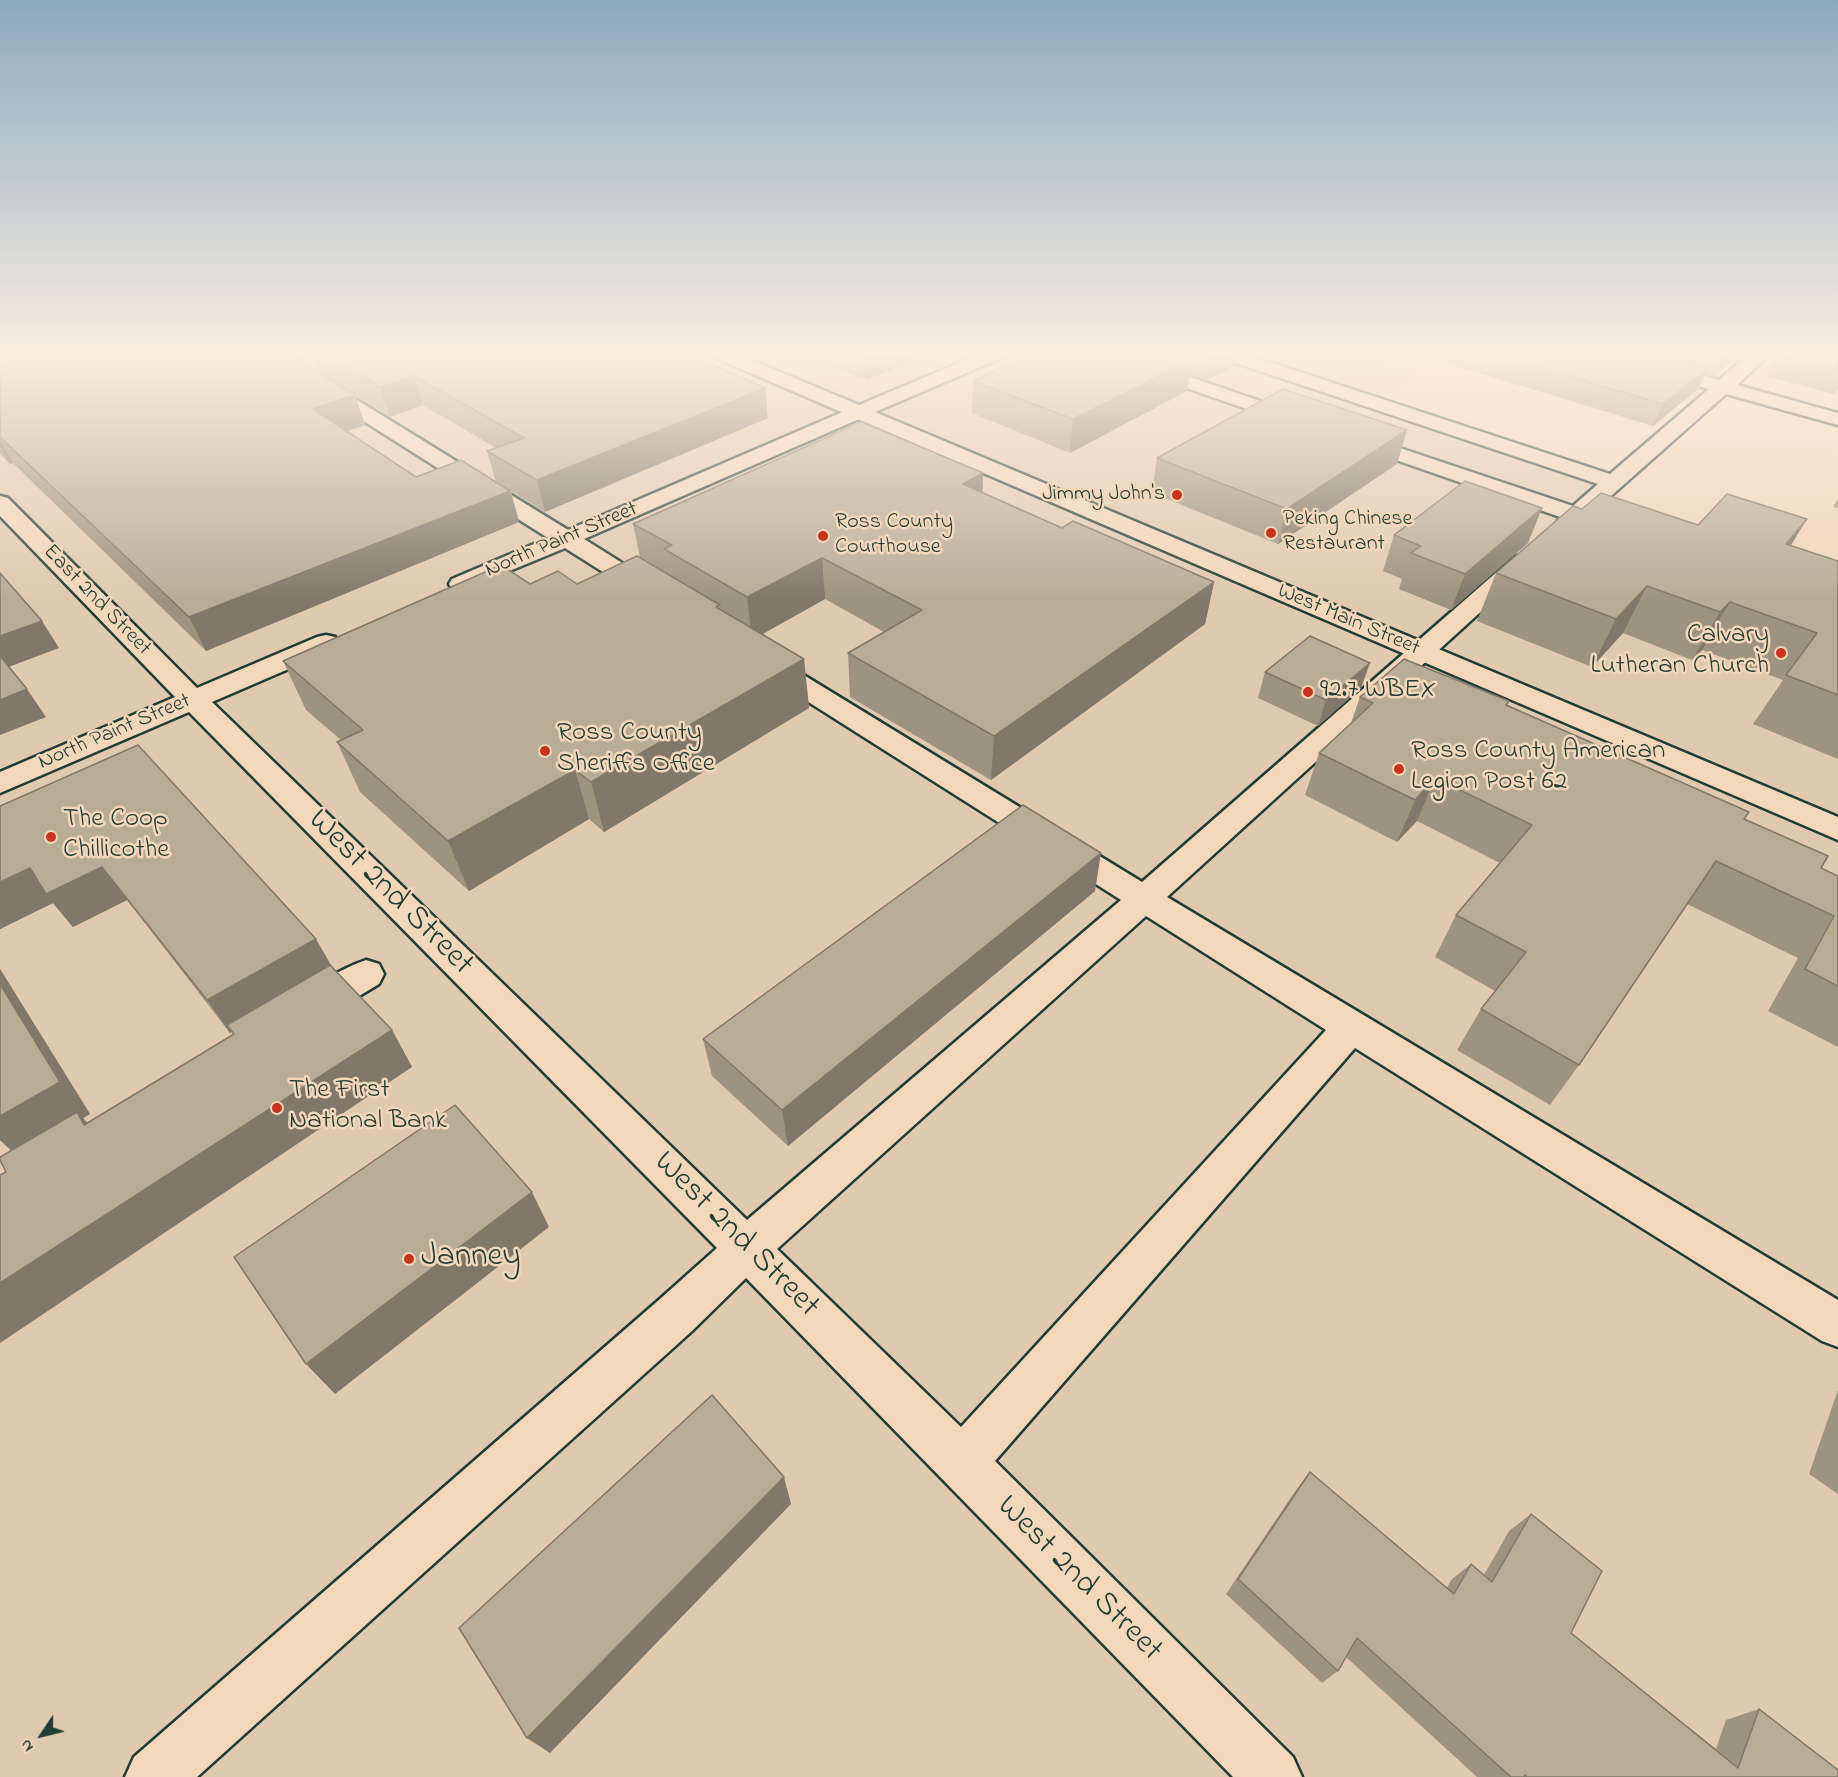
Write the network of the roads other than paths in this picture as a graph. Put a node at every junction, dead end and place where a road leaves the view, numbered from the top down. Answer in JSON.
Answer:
{"nodes":[{"id":1,"x":401,"y":435,"type":"edge"},
{"id":2,"x":806,"y":435,"type":"edge"},
{"id":3,"x":913,"y":435,"type":"edge"},
{"id":4,"x":1341,"y":435,"type":"edge"},
{"id":5,"x":1448,"y":435,"type":"edge"},
{"id":6,"x":1672,"y":435,"type":"edge"},
{"id":7,"x":1610,"y":494,"type":"junction"},
{"id":8,"x":0,"y":502,"type":"edge"},
{"id":9,"x":1576,"y":515,"type":"junction"},
{"id":10,"x":567,"y":538,"type":"junction"},
{"id":11,"x":439,"y":594,"type":"edge"},
{"id":12,"x":677,"y":607,"type":"edge"},
{"id":13,"x":342,"y":636,"type":"edge"},
{"id":14,"x":747,"y":651,"type":"edge"},
{"id":15,"x":1421,"y":652,"type":"junction"},
{"id":16,"x":193,"y":700,"type":"junction"},
{"id":17,"x":0,"y":783,"type":"edge"},
{"id":18,"x":1838,"y":829,"type":"edge"},
{"id":19,"x":1144,"y":899,"type":"junction"},
{"id":20,"x":366,"y":974,"type":"dead end"},
{"id":21,"x":284,"y":1023,"type":"edge"},
{"id":22,"x":1351,"y":1027,"type":"junction"},
{"id":23,"x":747,"y":1248,"type":"junction"},
{"id":24,"x":1838,"y":1325,"type":"edge"},
{"id":25,"x":962,"y":1462,"type":"junction"},
{"id":26,"x":154,"y":1777,"type":"edge"},
{"id":27,"x":1273,"y":1777,"type":"edge"}],
"edges":[{"from":1,"to":10,"type":"street"},
{"from":2,"to":10,"type":"street","name":"North Paint Street"},
{"from":3,"to":15,"type":"street","name":"West Main Street"},
{"from":4,"to":9,"type":"street"},
{"from":5,"to":7,"type":"street"},
{"from":6,"to":7,"type":"street"},
{"from":7,"to":9,"type":"street"},
{"from":8,"to":16,"type":"street","name":"East 2nd Street"},
{"from":9,"to":15,"type":"street"},
{"from":10,"to":11,"type":"street","name":"North Paint Street"},
{"from":10,"to":12,"type":"street"},
{"from":13,"to":16,"type":"street","name":"North Paint Street"},
{"from":14,"to":19,"type":"street"},
{"from":15,"to":18,"type":"street","name":"West Main Street"},
{"from":15,"to":19,"type":"street"},
{"from":16,"to":17,"type":"street","name":"North Paint Street"},
{"from":16,"to":23,"type":"street","name":"West 2nd Street"},
{"from":19,"to":22,"type":"street"},
{"from":19,"to":23,"type":"street"},
{"from":20,"to":21,"type":"street"},
{"from":22,"to":24,"type":"street"},
{"from":22,"to":25,"type":"street"},
{"from":23,"to":25,"type":"street","name":"West 2nd Street"},
{"from":23,"to":26,"type":"street"},
{"from":25,"to":27,"type":"street","name":"West 2nd Street"}]}
